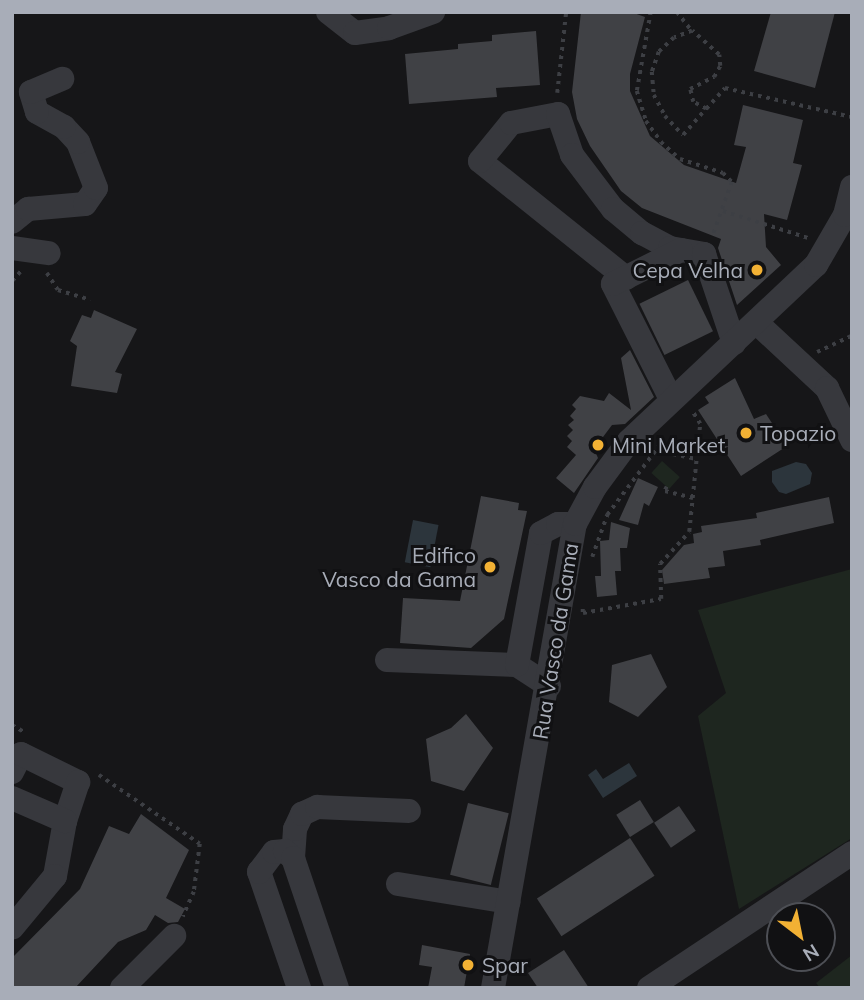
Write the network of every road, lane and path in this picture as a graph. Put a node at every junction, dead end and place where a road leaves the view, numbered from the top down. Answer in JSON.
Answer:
{"nodes":[{"id":1,"x":328,"y":12,"type":"edge"},
{"id":2,"x":433,"y":12,"type":"edge"},
{"id":3,"x":566,"y":12,"type":"edge"},
{"id":4,"x":651,"y":12,"type":"edge"},
{"id":5,"x":677,"y":12,"type":"edge"},
{"id":6,"x":692,"y":31,"type":"junction"},
{"id":7,"x":62,"y":79,"type":"dead end"},
{"id":8,"x":706,"y":109,"type":"junction"},
{"id":9,"x":12,"y":114,"type":"edge"},
{"id":10,"x":558,"y":114,"type":"junction"},
{"id":11,"x":852,"y":117,"type":"edge"},
{"id":12,"x":12,"y":126,"type":"edge"},
{"id":13,"x":852,"y":187,"type":"edge"},
{"id":14,"x":723,"y":211,"type":"junction"},
{"id":15,"x":12,"y":222,"type":"edge"},
{"id":16,"x":831,"y":245,"type":"junction"},
{"id":17,"x":12,"y":248,"type":"edge"},
{"id":18,"x":693,"y":252,"type":"junction"},
{"id":19,"x":49,"y":257,"type":"joint"},
{"id":20,"x":626,"y":278,"type":"junction"},
{"id":21,"x":91,"y":300,"type":"dead end"},
{"id":22,"x":757,"y":323,"type":"junction"},
{"id":23,"x":734,"y":343,"type":"junction"},
{"id":24,"x":676,"y":395,"type":"junction"},
{"id":25,"x":852,"y":440,"type":"edge"},
{"id":26,"x":696,"y":459,"type":"junction"},
{"id":27,"x":667,"y":487,"type":"dead end"},
{"id":28,"x":693,"y":498,"type":"junction"},
{"id":29,"x":575,"y":524,"type":"junction"},
{"id":30,"x":590,"y":568,"type":"dead end"},
{"id":31,"x":584,"y":601,"type":"dead end"},
{"id":32,"x":387,"y":660,"type":"dead end"},
{"id":33,"x":517,"y":665,"type":"junction"},
{"id":34,"x":549,"y":686,"type":"junction"},
{"id":35,"x":12,"y":772,"type":"edge"},
{"id":36,"x":12,"y":798,"type":"edge"},
{"id":37,"x":139,"y":798,"type":"dead end"},
{"id":38,"x":409,"y":811,"type":"dead end"},
{"id":39,"x":65,"y":821,"type":"junction"},
{"id":40,"x":852,"y":853,"type":"edge"},
{"id":41,"x":293,"y":858,"type":"junction"},
{"id":42,"x":398,"y":884,"type":"dead end"},
{"id":43,"x":509,"y":902,"type":"junction"},
{"id":44,"x":12,"y":928,"type":"edge"},
{"id":45,"x":174,"y":936,"type":"joint"},
{"id":46,"x":497,"y":981,"type":"edge"},
{"id":47,"x":122,"y":988,"type":"edge"},
{"id":48,"x":299,"y":988,"type":"edge"},
{"id":49,"x":337,"y":988,"type":"edge"},
{"id":50,"x":649,"y":988,"type":"edge"}],
"edges":[{"from":1,"to":2,"type":"street"},
{"from":3,"to":10,"type":"path"},
{"from":4,"to":14,"type":"path"},
{"from":5,"to":6,"type":"path"},
{"from":6,"to":8,"type":"path"},
{"from":6,"to":8,"type":"path"},
{"from":7,"to":15,"type":"street"},
{"from":8,"to":11,"type":"path"},
{"from":9,"to":12,"type":"path"},
{"from":10,"to":18,"type":"street"},
{"from":10,"to":20,"type":"street"},
{"from":13,"to":16,"type":"street","name":"Rua Vasco da Gama"},
{"from":14,"to":16,"type":"path"},
{"from":14,"to":18,"type":"path"},
{"from":16,"to":22,"type":"street","name":"Rua Vasco da Gama"},
{"from":17,"to":19,"type":"street"},
{"from":18,"to":20,"type":"street"},
{"from":18,"to":23,"type":"street"},
{"from":19,"to":21,"type":"path"},
{"from":20,"to":24,"type":"street"},
{"from":22,"to":23,"type":"street","name":"Rua Vasco da Gama"},
{"from":22,"to":25,"type":"street"},
{"from":23,"to":24,"type":"street","name":"Rua Vasco da Gama"},
{"from":24,"to":26,"type":"path"},
{"from":24,"to":29,"type":"street","name":"Rua Vasco da Gama"},
{"from":26,"to":28,"type":"path"},
{"from":26,"to":30,"type":"path"},
{"from":27,"to":28,"type":"path"},
{"from":28,"to":31,"type":"path"},
{"from":29,"to":33,"type":"street"},
{"from":29,"to":34,"type":"street","name":"Rua Vasco da Gama"},
{"from":32,"to":33,"type":"street"},
{"from":33,"to":34,"type":"street"},
{"from":34,"to":43,"type":"street","name":"Rua Vasco da Gama"},
{"from":35,"to":39,"type":"street"},
{"from":36,"to":39,"type":"street"},
{"from":37,"to":45,"type":"path"},
{"from":38,"to":41,"type":"street"},
{"from":39,"to":44,"type":"street"},
{"from":40,"to":50,"type":"street"},
{"from":41,"to":48,"type":"street"},
{"from":41,"to":49,"type":"street"},
{"from":42,"to":43,"type":"street"},
{"from":43,"to":46,"type":"street","name":"Rua Vasco da Gama"},
{"from":45,"to":47,"type":"street"}]}
